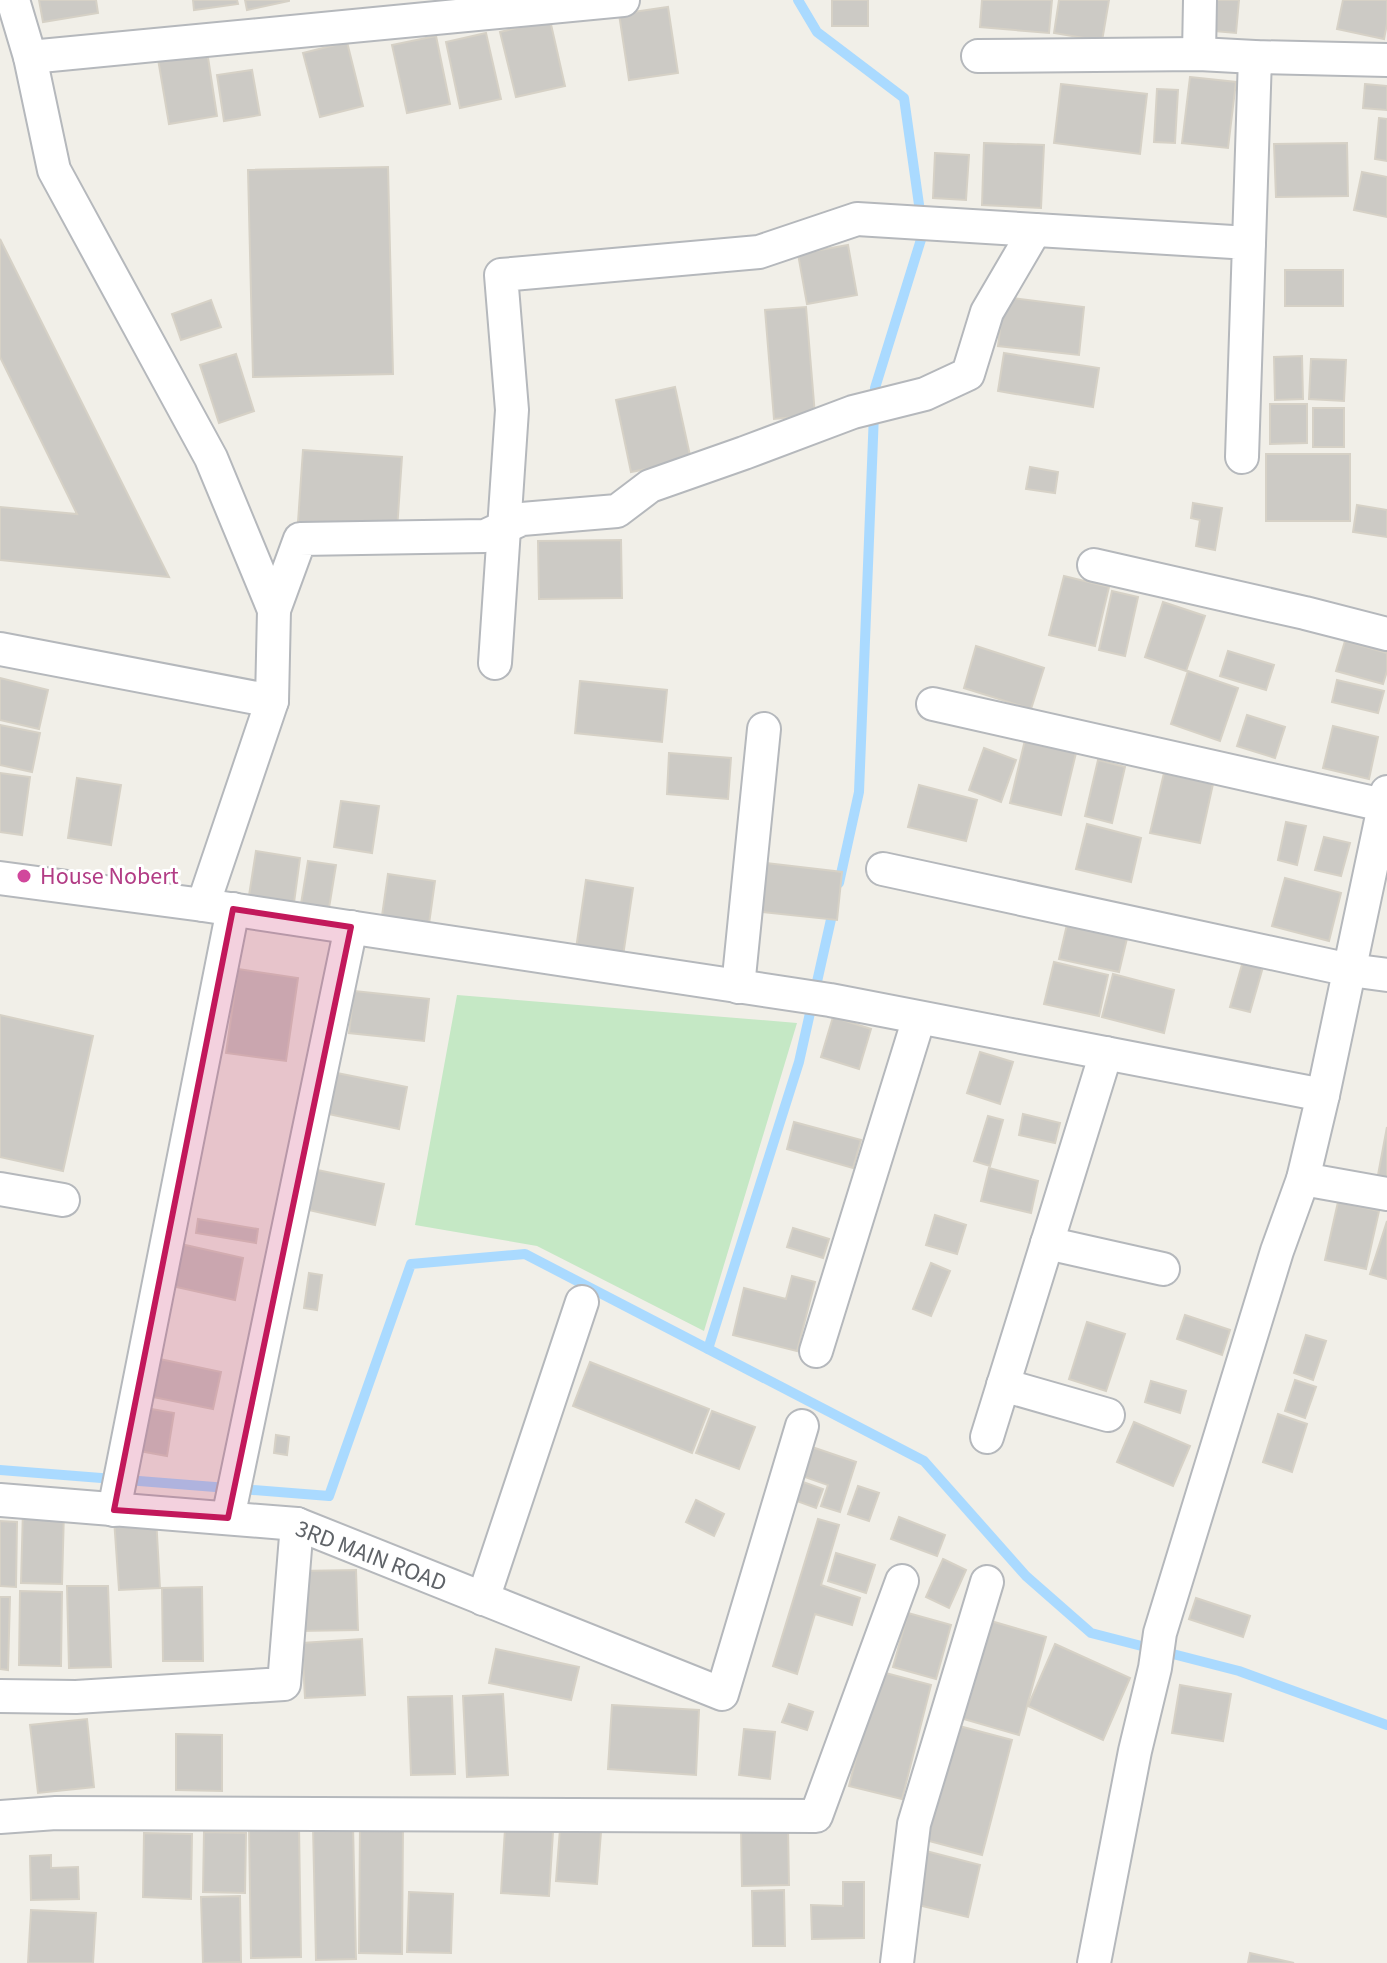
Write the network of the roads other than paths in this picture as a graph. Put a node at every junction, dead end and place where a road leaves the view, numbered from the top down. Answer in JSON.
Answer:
{"nodes":[{"id":1,"x":13,"y":0,"type":"edge"},
{"id":2,"x":623,"y":0,"type":"edge"},
{"id":3,"x":1200,"y":0,"type":"edge"},
{"id":4,"x":1199,"y":54,"type":"junction"},
{"id":5,"x":978,"y":56,"type":"dead end"},
{"id":6,"x":30,"y":57,"type":"junction"},
{"id":7,"x":1255,"y":57,"type":"junction"},
{"id":8,"x":1387,"y":60,"type":"edge"},
{"id":9,"x":1035,"y":230,"type":"junction"},
{"id":10,"x":1249,"y":243,"type":"junction"},
{"id":11,"x":1242,"y":457,"type":"dead end"},
{"id":12,"x":504,"y":527,"type":"junction"},
{"id":13,"x":1094,"y":565,"type":"dead end"},
{"id":14,"x":274,"y":610,"type":"junction"},
{"id":15,"x":1387,"y":634,"type":"edge"},
{"id":16,"x":0,"y":649,"type":"edge"},
{"id":17,"x":495,"y":663,"type":"dead end"},
{"id":18,"x":272,"y":701,"type":"junction"},
{"id":19,"x":933,"y":704,"type":"dead end"},
{"id":20,"x":764,"y":729,"type":"dead end"},
{"id":21,"x":1386,"y":801,"type":"edge"},
{"id":22,"x":883,"y":869,"type":"dead end"},
{"id":23,"x":0,"y":878,"type":"edge"},
{"id":24,"x":218,"y":907,"type":"junction"},
{"id":25,"x":351,"y":927,"type":"junction"},
{"id":26,"x":1350,"y":970,"type":"junction"},
{"id":27,"x":1387,"y":975,"type":"edge"},
{"id":28,"x":738,"y":987,"type":"junction"},
{"id":29,"x":919,"y":1018,"type":"junction"},
{"id":30,"x":1106,"y":1053,"type":"junction"},
{"id":31,"x":1323,"y":1095,"type":"junction"},
{"id":32,"x":1303,"y":1179,"type":"junction"},
{"id":33,"x":0,"y":1189,"type":"edge"},
{"id":34,"x":1387,"y":1194,"type":"edge"},
{"id":35,"x":63,"y":1200,"type":"dead end"},
{"id":36,"x":1047,"y":1243,"type":"junction"},
{"id":37,"x":1163,"y":1269,"type":"dead end"},
{"id":38,"x":582,"y":1302,"type":"dead end"},
{"id":39,"x":816,"y":1351,"type":"dead end"},
{"id":40,"x":1003,"y":1385,"type":"junction"},
{"id":41,"x":1108,"y":1415,"type":"dead end"},
{"id":42,"x":802,"y":1426,"type":"dead end"},
{"id":43,"x":987,"y":1437,"type":"dead end"},
{"id":44,"x":0,"y":1500,"type":"edge"},
{"id":45,"x":114,"y":1510,"type":"junction"},
{"id":46,"x":228,"y":1518,"type":"junction"},
{"id":47,"x":297,"y":1524,"type":"junction"},
{"id":48,"x":902,"y":1581,"type":"dead end"},
{"id":49,"x":987,"y":1582,"type":"dead end"},
{"id":50,"x":483,"y":1599,"type":"junction"},
{"id":51,"x":0,"y":1696,"type":"edge"},
{"id":52,"x":0,"y":1817,"type":"edge"},
{"id":53,"x":897,"y":1963,"type":"edge"},
{"id":54,"x":1094,"y":1963,"type":"edge"}],
"edges":[{"from":1,"to":6,"type":"street"},
{"from":2,"to":6,"type":"street"},
{"from":3,"to":4,"type":"street"},
{"from":4,"to":5,"type":"street"},
{"from":4,"to":7,"type":"street"},
{"from":6,"to":14,"type":"street"},
{"from":7,"to":8,"type":"street"},
{"from":7,"to":10,"type":"street"},
{"from":9,"to":10,"type":"street"},
{"from":9,"to":12,"type":"street"},
{"from":9,"to":12,"type":"street"},
{"from":10,"to":11,"type":"street"},
{"from":12,"to":14,"type":"street"},
{"from":12,"to":17,"type":"street"},
{"from":13,"to":15,"type":"street"},
{"from":14,"to":18,"type":"street"},
{"from":16,"to":18,"type":"street"},
{"from":18,"to":24,"type":"street"},
{"from":19,"to":21,"type":"street"},
{"from":20,"to":28,"type":"street"},
{"from":21,"to":26,"type":"street"},
{"from":22,"to":26,"type":"street"},
{"from":23,"to":24,"type":"street"},
{"from":24,"to":25,"type":"street"},
{"from":24,"to":45,"type":"street"},
{"from":25,"to":28,"type":"street"},
{"from":25,"to":46,"type":"street"},
{"from":26,"to":27,"type":"street"},
{"from":26,"to":31,"type":"street"},
{"from":28,"to":29,"type":"street"},
{"from":29,"to":30,"type":"street"},
{"from":29,"to":39,"type":"street"},
{"from":30,"to":31,"type":"street"},
{"from":30,"to":36,"type":"street"},
{"from":31,"to":32,"type":"street"},
{"from":32,"to":34,"type":"street"},
{"from":32,"to":54,"type":"street"},
{"from":33,"to":35,"type":"street"},
{"from":36,"to":37,"type":"street"},
{"from":36,"to":40,"type":"street"},
{"from":38,"to":50,"type":"street"},
{"from":40,"to":41,"type":"street"},
{"from":40,"to":43,"type":"street"},
{"from":42,"to":50,"type":"street","name":"3RD MAIN ROAD"},
{"from":44,"to":45,"type":"street","name":"3RD MAIN ROAD"},
{"from":45,"to":46,"type":"street","name":"3RD MAIN ROAD"},
{"from":46,"to":47,"type":"street","name":"3RD MAIN ROAD"},
{"from":47,"to":50,"type":"street","name":"3RD MAIN ROAD"},
{"from":47,"to":51,"type":"street"},
{"from":48,"to":52,"type":"street"},
{"from":49,"to":53,"type":"street"}]}
